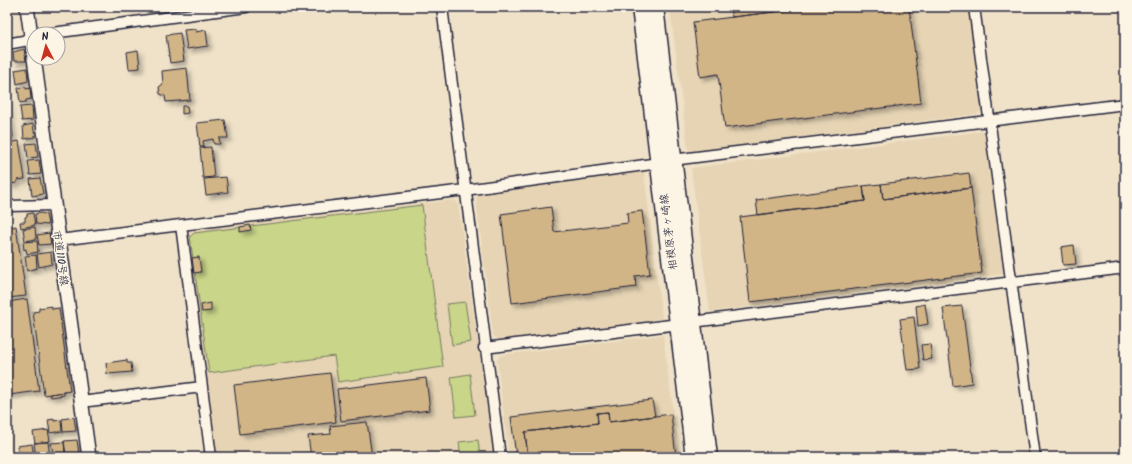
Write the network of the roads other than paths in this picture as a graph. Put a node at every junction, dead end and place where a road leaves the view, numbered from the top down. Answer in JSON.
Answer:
{"nodes":[{"id":1,"x":27,"y":7,"type":"edge"},
{"id":2,"x":246,"y":7,"type":"edge"},
{"id":3,"x":442,"y":7,"type":"edge"},
{"id":4,"x":640,"y":7,"type":"edge"},
{"id":5,"x":655,"y":7,"type":"edge"},
{"id":6,"x":974,"y":7,"type":"edge"},
{"id":7,"x":30,"y":26,"type":"edge"},
{"id":8,"x":66,"y":31,"type":"edge"},
{"id":9,"x":26,"y":41,"type":"edge"},
{"id":10,"x":7,"y":44,"type":"edge"},
{"id":11,"x":35,"y":66,"type":"edge"},
{"id":12,"x":1125,"y":104,"type":"edge"},
{"id":13,"x":990,"y":122,"type":"junction"},
{"id":14,"x":666,"y":161,"type":"junction"},
{"id":15,"x":465,"y":190,"type":"junction"},
{"id":16,"x":54,"y":205,"type":"junction"},
{"id":17,"x":7,"y":206,"type":"edge"},
{"id":18,"x":180,"y":225,"type":"junction"},
{"id":19,"x":59,"y":240,"type":"junction"},
{"id":20,"x":1125,"y":268,"type":"edge"},
{"id":21,"x":1012,"y":283,"type":"junction"},
{"id":22,"x":692,"y":322,"type":"junction"},
{"id":23,"x":484,"y":348,"type":"junction"},
{"id":24,"x":202,"y":387,"type":"junction"},
{"id":25,"x":81,"y":402,"type":"junction"},
{"id":26,"x":88,"y":457,"type":"edge"},
{"id":27,"x":212,"y":457,"type":"edge"},
{"id":28,"x":500,"y":457,"type":"edge"},
{"id":29,"x":694,"y":457,"type":"edge"},
{"id":30,"x":709,"y":457,"type":"edge"},
{"id":31,"x":1035,"y":457,"type":"edge"}],
"edges":[{"from":1,"to":7,"type":"street","name":"市道110号線"},
{"from":2,"to":8,"type":"street"},
{"from":3,"to":15,"type":"street"},
{"from":4,"to":14,"type":"main road","name":"相模原茅ヶ崎線"},
{"from":5,"to":14,"type":"main road","name":"相模原茅ヶ崎線"},
{"from":6,"to":13,"type":"street"},
{"from":9,"to":10,"type":"street"},
{"from":11,"to":16,"type":"street","name":"市道110号線"},
{"from":12,"to":13,"type":"street"},
{"from":13,"to":14,"type":"street"},
{"from":13,"to":21,"type":"street"},
{"from":14,"to":15,"type":"street"},
{"from":14,"to":22,"type":"main road","name":"相模原茅ヶ崎線"},
{"from":15,"to":18,"type":"street"},
{"from":15,"to":23,"type":"street"},
{"from":16,"to":17,"type":"street"},
{"from":16,"to":19,"type":"street","name":"市道110号線"},
{"from":18,"to":19,"type":"street"},
{"from":18,"to":24,"type":"street"},
{"from":19,"to":25,"type":"street","name":"市道110号線"},
{"from":20,"to":21,"type":"street"},
{"from":21,"to":22,"type":"street"},
{"from":21,"to":31,"type":"street"},
{"from":22,"to":23,"type":"street"},
{"from":22,"to":29,"type":"main road","name":"相模原茅ヶ崎線"},
{"from":22,"to":30,"type":"main road","name":"相模原茅ヶ崎線"},
{"from":23,"to":28,"type":"street"},
{"from":24,"to":25,"type":"street"},
{"from":24,"to":27,"type":"street"},
{"from":25,"to":26,"type":"street","name":"市道110号線"}]}
